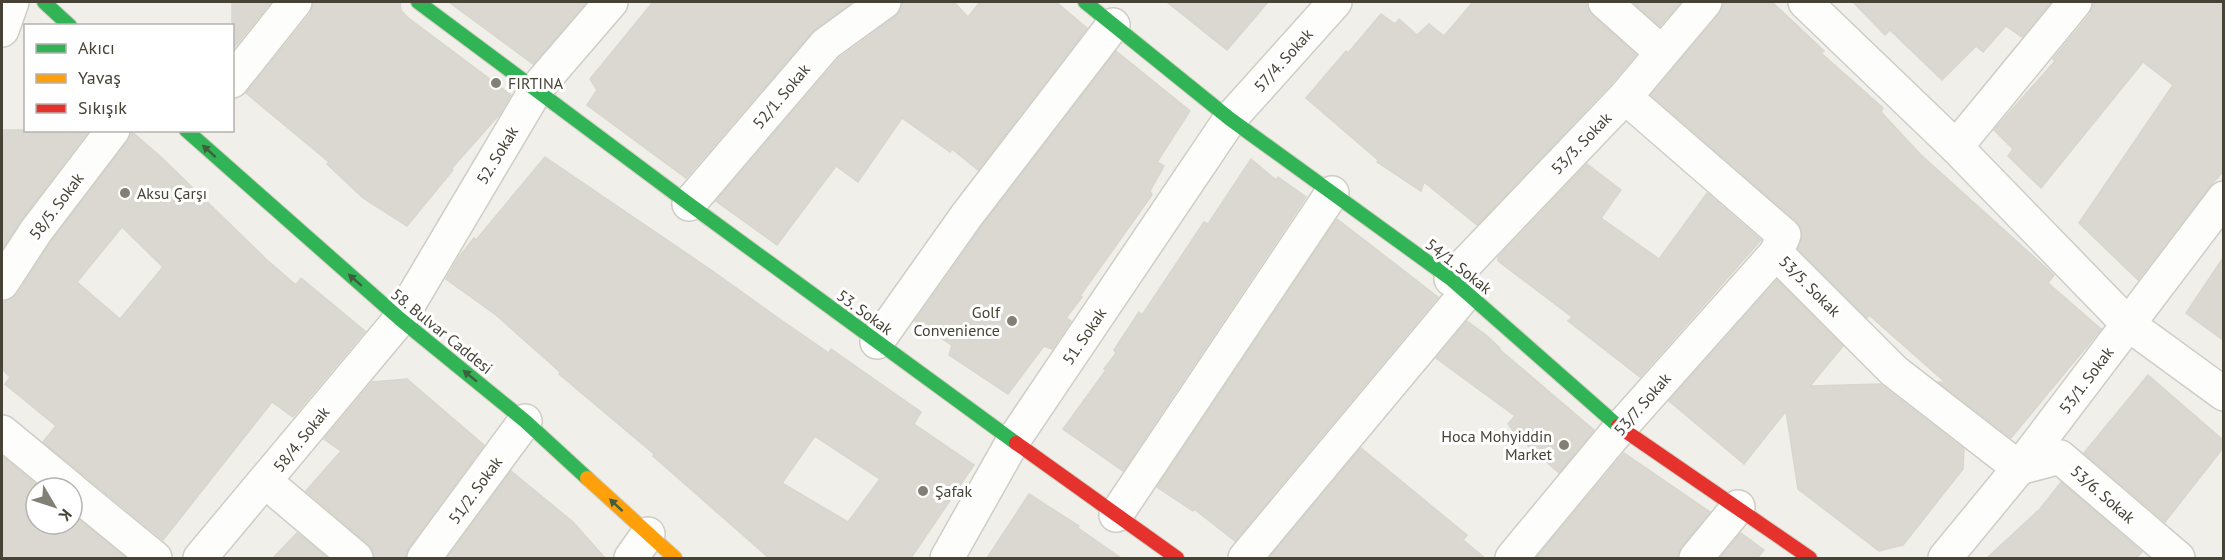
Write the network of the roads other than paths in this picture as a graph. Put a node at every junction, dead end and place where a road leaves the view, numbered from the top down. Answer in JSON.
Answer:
{"nodes":[{"id":1,"x":12,"y":2,"type":"edge"},
{"id":2,"x":44,"y":2,"type":"edge"},
{"id":3,"x":295,"y":2,"type":"edge"},
{"id":4,"x":418,"y":2,"type":"edge"},
{"id":5,"x":611,"y":2,"type":"edge"},
{"id":6,"x":885,"y":2,"type":"edge"},
{"id":7,"x":1084,"y":2,"type":"edge"},
{"id":8,"x":1335,"y":2,"type":"edge"},
{"id":9,"x":1605,"y":2,"type":"edge"},
{"id":10,"x":1705,"y":2,"type":"edge"},
{"id":11,"x":1805,"y":2,"type":"edge"},
{"id":12,"x":2074,"y":2,"type":"edge"},
{"id":13,"x":68,"y":24,"type":"edge"},
{"id":14,"x":1113,"y":25,"type":"junction"},
{"id":15,"x":2,"y":30,"type":"edge"},
{"id":16,"x":1660,"y":52,"type":"junction"},
{"id":17,"x":234,"y":78,"type":"edge"},
{"id":18,"x":537,"y":88,"type":"junction"},
{"id":19,"x":1625,"y":97,"type":"junction"},
{"id":20,"x":1230,"y":119,"type":"junction"},
{"id":21,"x":111,"y":132,"type":"edge"},
{"id":22,"x":190,"y":132,"type":"edge"},
{"id":23,"x":1956,"y":147,"type":"junction"},
{"id":24,"x":1332,"y":193,"type":"junction"},
{"id":25,"x":2223,"y":198,"type":"edge"},
{"id":26,"x":689,"y":204,"type":"junction"},
{"id":27,"x":1776,"y":253,"type":"junction"},
{"id":28,"x":2,"y":284,"type":"edge"},
{"id":29,"x":1459,"y":285,"type":"junction"},
{"id":30,"x":400,"y":319,"type":"junction"},
{"id":31,"x":2128,"y":324,"type":"junction"},
{"id":32,"x":877,"y":342,"type":"junction"},
{"id":33,"x":2223,"y":394,"type":"edge"},
{"id":34,"x":525,"y":421,"type":"junction"},
{"id":35,"x":1620,"y":428,"type":"junction"},
{"id":36,"x":2,"y":432,"type":"edge"},
{"id":37,"x":1013,"y":441,"type":"junction"},
{"id":38,"x":2019,"y":468,"type":"junction"},
{"id":39,"x":55,"y":476,"type":"edge"},
{"id":40,"x":266,"y":482,"type":"junction"},
{"id":41,"x":84,"y":500,"type":"edge"},
{"id":42,"x":1738,"y":507,"type":"junction"},
{"id":43,"x":1116,"y":515,"type":"junction"},
{"id":44,"x":639,"y":546,"type":"edge"},
{"id":45,"x":155,"y":558,"type":"edge"},
{"id":46,"x":200,"y":558,"type":"edge"},
{"id":47,"x":356,"y":558,"type":"edge"},
{"id":48,"x":424,"y":558,"type":"edge"},
{"id":49,"x":675,"y":558,"type":"edge"},
{"id":50,"x":947,"y":558,"type":"edge"},
{"id":51,"x":1177,"y":558,"type":"edge"},
{"id":52,"x":1245,"y":558,"type":"edge"},
{"id":53,"x":1512,"y":558,"type":"edge"},
{"id":54,"x":1696,"y":558,"type":"edge"},
{"id":55,"x":1810,"y":558,"type":"edge"},
{"id":56,"x":1945,"y":558,"type":"edge"},
{"id":57,"x":2178,"y":558,"type":"edge"}],
"edges":[{"from":1,"to":15,"type":"street"},
{"from":2,"to":13,"type":"street"},
{"from":3,"to":17,"type":"street"},
{"from":4,"to":18,"type":"street","name":"53. Sokak"},
{"from":5,"to":18,"type":"street","name":"52. Sokak"},
{"from":6,"to":26,"type":"street","name":"52/1. Sokak"},
{"from":7,"to":14,"type":"street","name":"54/1. Sokak"},
{"from":8,"to":20,"type":"street","name":"57/4. Sokak"},
{"from":9,"to":16,"type":"street"},
{"from":10,"to":16,"type":"street","name":"53/3. Sokak"},
{"from":11,"to":23,"type":"street"},
{"from":12,"to":23,"type":"street"},
{"from":14,"to":20,"type":"street","name":"54/1. Sokak"},
{"from":14,"to":32,"type":"street"},
{"from":16,"to":19,"type":"street","name":"53/3. Sokak"},
{"from":18,"to":26,"type":"street","name":"53. Sokak"},
{"from":18,"to":30,"type":"street","name":"52. Sokak"},
{"from":19,"to":27,"type":"street","name":"53/5. Sokak"},
{"from":19,"to":29,"type":"street","name":"53/3. Sokak"},
{"from":20,"to":24,"type":"street","name":"54/1. Sokak"},
{"from":20,"to":37,"type":"street","name":"51. Sokak"},
{"from":21,"to":28,"type":"street","name":"58/5. Sokak"},
{"from":30,"to":22,"type":"street","name":"58. Bulvar Caddesi","one_way":true},
{"from":23,"to":31,"type":"street"},
{"from":24,"to":29,"type":"street","name":"54/1. Sokak"},
{"from":24,"to":43,"type":"street"},
{"from":25,"to":31,"type":"street","name":"53/1. Sokak"},
{"from":26,"to":32,"type":"street","name":"53. Sokak"},
{"from":27,"to":35,"type":"street","name":"53/7. Sokak"},
{"from":27,"to":38,"type":"street","name":"53/5. Sokak"},
{"from":29,"to":35,"type":"street","name":"54/1. Sokak"},
{"from":29,"to":52,"type":"street","name":"53/3. Sokak"},
{"from":34,"to":30,"type":"street","name":"58. Bulvar Caddesi","one_way":true},
{"from":30,"to":40,"type":"street","name":"58/4. Sokak"},
{"from":31,"to":33,"type":"street"},
{"from":31,"to":38,"type":"street","name":"53/1. Sokak"},
{"from":32,"to":37,"type":"street","name":"53. Sokak"},
{"from":44,"to":34,"type":"street","name":"58. Bulvar Caddesi","one_way":true},
{"from":34,"to":48,"type":"street","name":"51/2. Sokak"},
{"from":35,"to":42,"type":"street","name":"54/1. Sokak"},
{"from":35,"to":53,"type":"street","name":"53/7. Sokak"},
{"from":36,"to":39,"type":"street"},
{"from":37,"to":43,"type":"street","name":"53. Sokak"},
{"from":37,"to":50,"type":"street","name":"51. Sokak"},
{"from":38,"to":56,"type":"street","name":"53/1. Sokak"},
{"from":38,"to":57,"type":"street","name":"53/6. Sokak"},
{"from":40,"to":46,"type":"street","name":"58/4. Sokak"},
{"from":40,"to":47,"type":"street"},
{"from":41,"to":45,"type":"street"},
{"from":42,"to":54,"type":"street"},
{"from":42,"to":55,"type":"street","name":"54/1. Sokak"},
{"from":43,"to":51,"type":"street","name":"53. Sokak"},
{"from":44,"to":49,"type":"street","name":"58. Bulvar Caddesi"}]}
